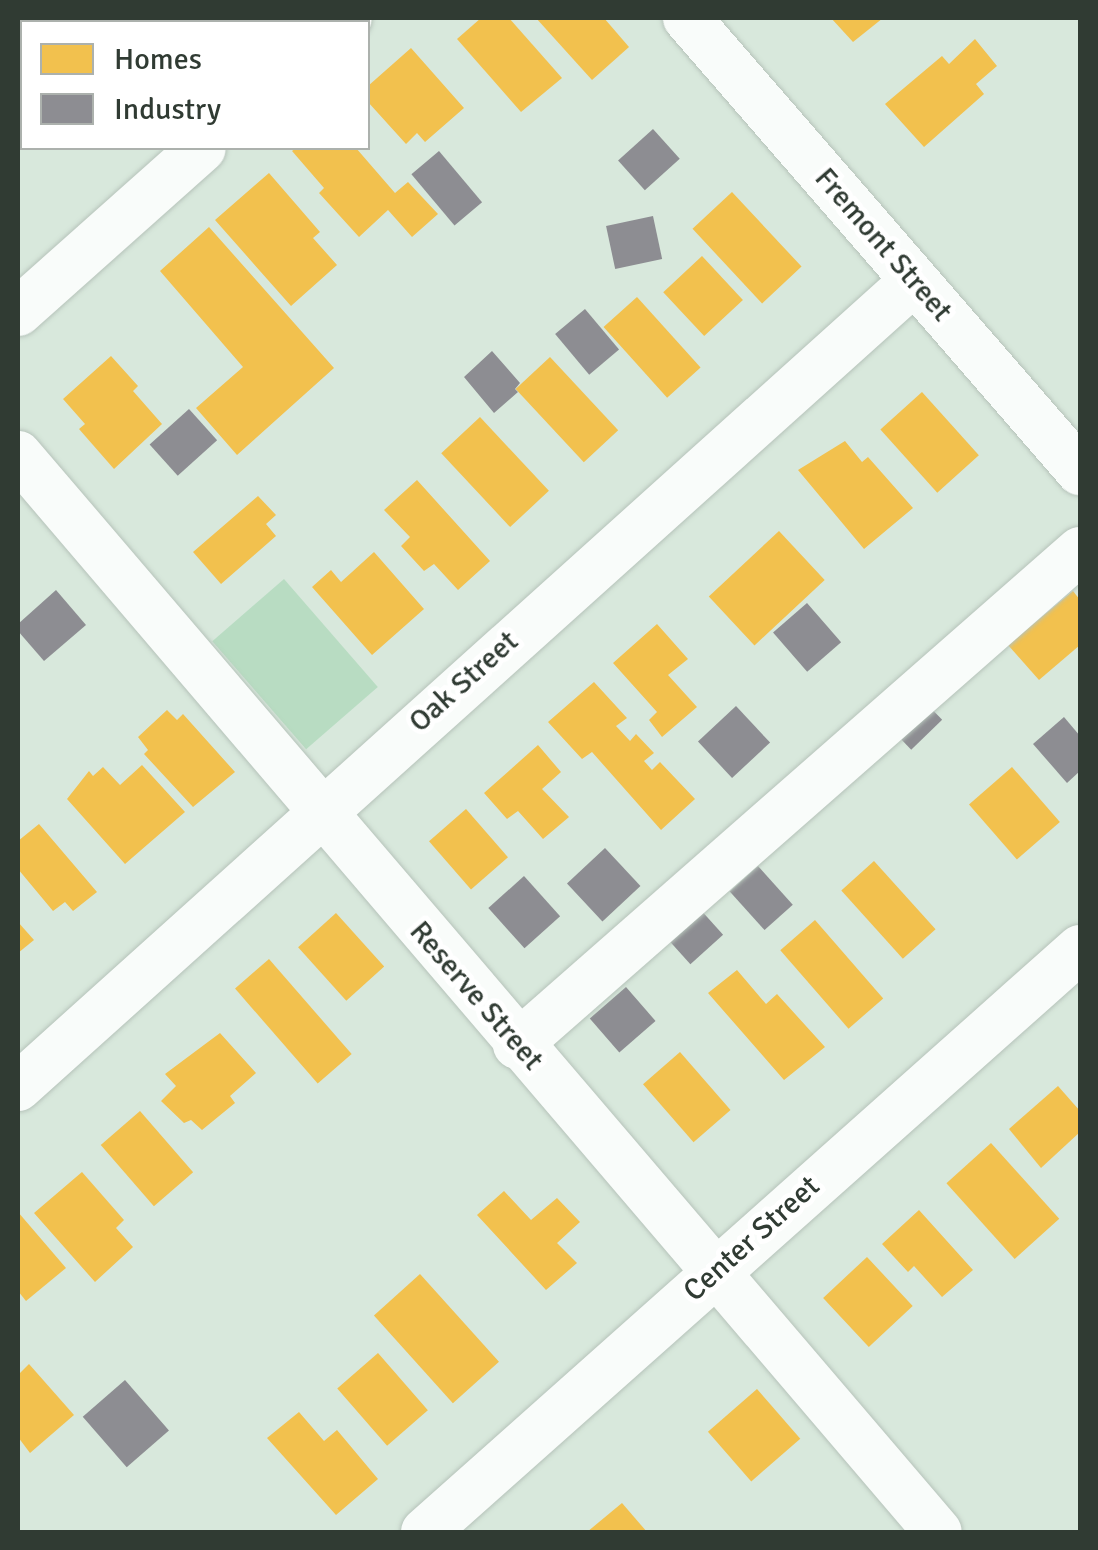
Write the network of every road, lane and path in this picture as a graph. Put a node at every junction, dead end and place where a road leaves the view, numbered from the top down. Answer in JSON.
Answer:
{"nodes":[{"id":1,"x":687,"y":18,"type":"edge"},
{"id":2,"x":200,"y":150,"type":"edge"},
{"id":3,"x":914,"y":281,"type":"junction"},
{"id":4,"x":18,"y":312,"type":"edge"},
{"id":5,"x":18,"y":455,"type":"edge"},
{"id":6,"x":1080,"y":471,"type":"edge"},
{"id":7,"x":1080,"y":551,"type":"edge"},
{"id":8,"x":320,"y":812,"type":"junction"},
{"id":9,"x":1080,"y":949,"type":"edge"},
{"id":10,"x":518,"y":1045,"type":"junction"},
{"id":11,"x":18,"y":1087,"type":"edge"},
{"id":12,"x":716,"y":1271,"type":"junction"},
{"id":13,"x":425,"y":1532,"type":"edge"},
{"id":14,"x":938,"y":1532,"type":"edge"}],
"edges":[{"from":1,"to":3,"type":"street","name":"Fremont Street"},
{"from":2,"to":4,"type":"street"},
{"from":3,"to":6,"type":"street","name":"Fremont Street"},
{"from":3,"to":8,"type":"street","name":"Oak Street"},
{"from":5,"to":8,"type":"street","name":"Reserve Street"},
{"from":7,"to":10,"type":"street"},
{"from":8,"to":10,"type":"street","name":"Reserve Street"},
{"from":8,"to":11,"type":"street","name":"Oak Street"},
{"from":9,"to":12,"type":"street","name":"Center Street"},
{"from":10,"to":12,"type":"street","name":"Reserve Street"},
{"from":12,"to":13,"type":"street","name":"Center Street"},
{"from":12,"to":14,"type":"street","name":"Reserve Street"}]}
